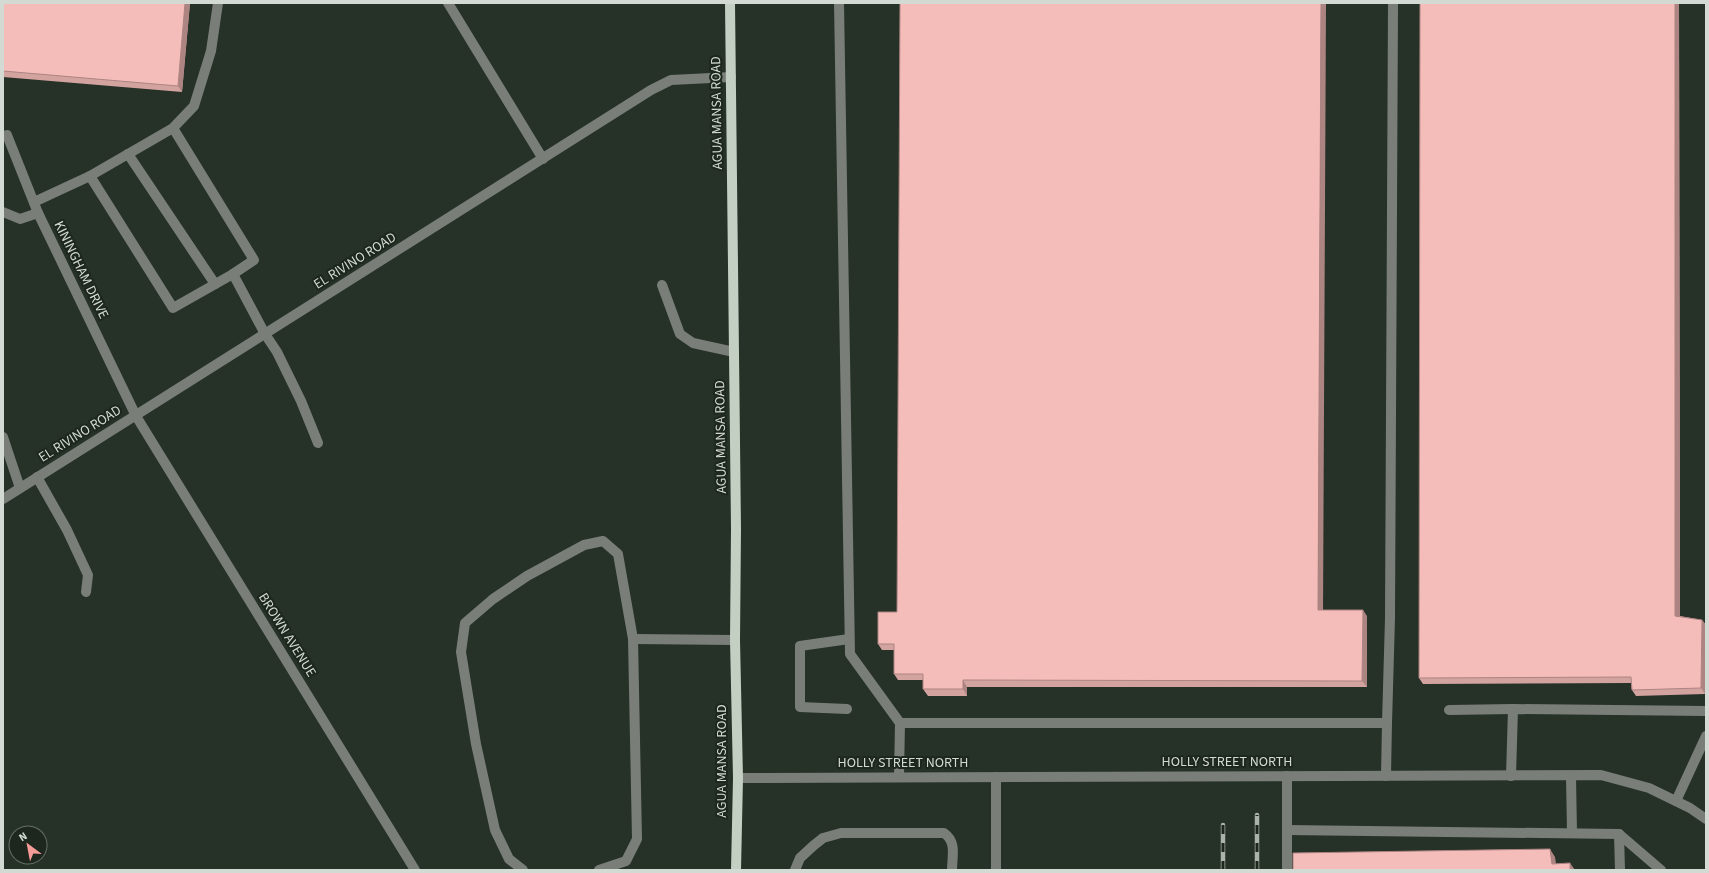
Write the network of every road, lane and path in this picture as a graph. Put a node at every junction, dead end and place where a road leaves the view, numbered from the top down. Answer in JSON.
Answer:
{"nodes":[{"id":1,"x":218,"y":3,"type":"edge"},
{"id":2,"x":448,"y":3,"type":"edge"},
{"id":3,"x":730,"y":3,"type":"edge"},
{"id":4,"x":839,"y":3,"type":"edge"},
{"id":5,"x":1393,"y":3,"type":"edge"},
{"id":6,"x":731,"y":78,"type":"junction"},
{"id":7,"x":173,"y":128,"type":"junction"},
{"id":8,"x":5,"y":135,"type":"edge"},
{"id":9,"x":128,"y":154,"type":"junction"},
{"id":10,"x":543,"y":159,"type":"junction"},
{"id":11,"x":90,"y":176,"type":"junction"},
{"id":12,"x":34,"y":202,"type":"junction"},
{"id":13,"x":3,"y":212,"type":"edge"},
{"id":14,"x":38,"y":213,"type":"junction"},
{"id":15,"x":233,"y":274,"type":"junction"},
{"id":16,"x":215,"y":284,"type":"junction"},
{"id":17,"x":662,"y":284,"type":"dead end"},
{"id":18,"x":265,"y":334,"type":"junction"},
{"id":19,"x":734,"y":352,"type":"junction"},
{"id":20,"x":136,"y":416,"type":"junction"},
{"id":21,"x":3,"y":437,"type":"edge"},
{"id":22,"x":318,"y":443,"type":"dead end"},
{"id":23,"x":37,"y":478,"type":"junction"},
{"id":24,"x":20,"y":488,"type":"junction"},
{"id":25,"x":3,"y":499,"type":"edge"},
{"id":26,"x":86,"y":592,"type":"dead end"},
{"id":27,"x":633,"y":639,"type":"junction"},
{"id":28,"x":735,"y":640,"type":"junction"},
{"id":29,"x":849,"y":640,"type":"junction"},
{"id":30,"x":847,"y":709,"type":"dead end"},
{"id":31,"x":1513,"y":709,"type":"junction"},
{"id":32,"x":1449,"y":710,"type":"dead end"},
{"id":33,"x":1706,"y":711,"type":"edge"},
{"id":34,"x":900,"y":723,"type":"junction"},
{"id":35,"x":1387,"y":723,"type":"junction"},
{"id":36,"x":1706,"y":736,"type":"edge"},
{"id":37,"x":1287,"y":776,"type":"junction"},
{"id":38,"x":1386,"y":776,"type":"junction"},
{"id":39,"x":1511,"y":776,"type":"junction"},
{"id":40,"x":1571,"y":776,"type":"junction"},
{"id":41,"x":900,"y":777,"type":"junction"},
{"id":42,"x":996,"y":777,"type":"junction"},
{"id":43,"x":738,"y":778,"type":"junction"},
{"id":44,"x":1676,"y":801,"type":"junction"},
{"id":45,"x":1706,"y":819,"type":"edge"},
{"id":46,"x":1287,"y":830,"type":"junction"},
{"id":47,"x":1572,"y":833,"type":"junction"},
{"id":48,"x":1619,"y":834,"type":"junction"},
{"id":49,"x":415,"y":870,"type":"edge"},
{"id":50,"x":524,"y":870,"type":"edge"},
{"id":51,"x":599,"y":870,"type":"edge"},
{"id":52,"x":736,"y":870,"type":"edge"},
{"id":53,"x":795,"y":870,"type":"edge"},
{"id":54,"x":952,"y":870,"type":"edge"},
{"id":55,"x":996,"y":870,"type":"edge"},
{"id":56,"x":1287,"y":870,"type":"edge"},
{"id":57,"x":1620,"y":870,"type":"edge"},
{"id":58,"x":1661,"y":870,"type":"edge"}],
"edges":[{"from":1,"to":7,"type":"street"},
{"from":2,"to":10,"type":"street"},
{"from":3,"to":6,"type":"main road","name":"AGUA MANSA ROAD"},
{"from":4,"to":29,"type":"street"},
{"from":5,"to":35,"type":"street"},
{"from":6,"to":10,"type":"street","name":"EL RIVINO ROAD"},
{"from":6,"to":19,"type":"main road","name":"AGUA MANSA ROAD"},
{"from":7,"to":9,"type":"street"},
{"from":7,"to":15,"type":"street"},
{"from":8,"to":12,"type":"street","name":"KININGHAM DRIVE"},
{"from":9,"to":11,"type":"street"},
{"from":9,"to":16,"type":"street"},
{"from":10,"to":18,"type":"street","name":"EL RIVINO ROAD"},
{"from":11,"to":12,"type":"street"},
{"from":11,"to":16,"type":"street"},
{"from":12,"to":14,"type":"street","name":"KININGHAM DRIVE"},
{"from":13,"to":14,"type":"street"},
{"from":14,"to":20,"type":"street","name":"KININGHAM DRIVE"},
{"from":15,"to":16,"type":"street"},
{"from":15,"to":18,"type":"street"},
{"from":17,"to":19,"type":"street"},
{"from":18,"to":20,"type":"street","name":"EL RIVINO ROAD"},
{"from":18,"to":22,"type":"street"},
{"from":19,"to":28,"type":"main road","name":"AGUA MANSA ROAD"},
{"from":20,"to":23,"type":"street","name":"EL RIVINO ROAD"},
{"from":20,"to":49,"type":"street","name":"BROWN AVENUE"},
{"from":21,"to":24,"type":"street"},
{"from":23,"to":24,"type":"street","name":"EL RIVINO ROAD"},
{"from":23,"to":26,"type":"street"},
{"from":24,"to":25,"type":"street","name":"EL RIVINO ROAD"},
{"from":27,"to":28,"type":"street"},
{"from":27,"to":50,"type":"street"},
{"from":27,"to":51,"type":"street"},
{"from":28,"to":43,"type":"main road","name":"AGUA MANSA ROAD"},
{"from":29,"to":30,"type":"street"},
{"from":29,"to":34,"type":"street"},
{"from":31,"to":32,"type":"street"},
{"from":31,"to":33,"type":"street"},
{"from":31,"to":39,"type":"street"},
{"from":34,"to":35,"type":"street"},
{"from":34,"to":41,"type":"street"},
{"from":35,"to":38,"type":"street"},
{"from":36,"to":44,"type":"street"},
{"from":37,"to":38,"type":"street","name":"HOLLY STREET NORTH"},
{"from":37,"to":42,"type":"street","name":"HOLLY STREET NORTH"},
{"from":37,"to":46,"type":"street"},
{"from":38,"to":39,"type":"street","name":"HOLLY STREET NORTH"},
{"from":39,"to":40,"type":"street","name":"HOLLY STREET NORTH"},
{"from":40,"to":44,"type":"street","name":"HOLLY STREET NORTH"},
{"from":40,"to":47,"type":"street"},
{"from":41,"to":42,"type":"street","name":"HOLLY STREET NORTH"},
{"from":41,"to":43,"type":"street","name":"HOLLY STREET NORTH"},
{"from":42,"to":55,"type":"street"},
{"from":43,"to":52,"type":"main road","name":"AGUA MANSA ROAD"},
{"from":44,"to":45,"type":"street","name":"HOLLY STREET NORTH"},
{"from":46,"to":47,"type":"street"},
{"from":46,"to":56,"type":"street"},
{"from":47,"to":48,"type":"street"},
{"from":48,"to":57,"type":"street"},
{"from":48,"to":58,"type":"street"},
{"from":53,"to":54,"type":"street"}]}
